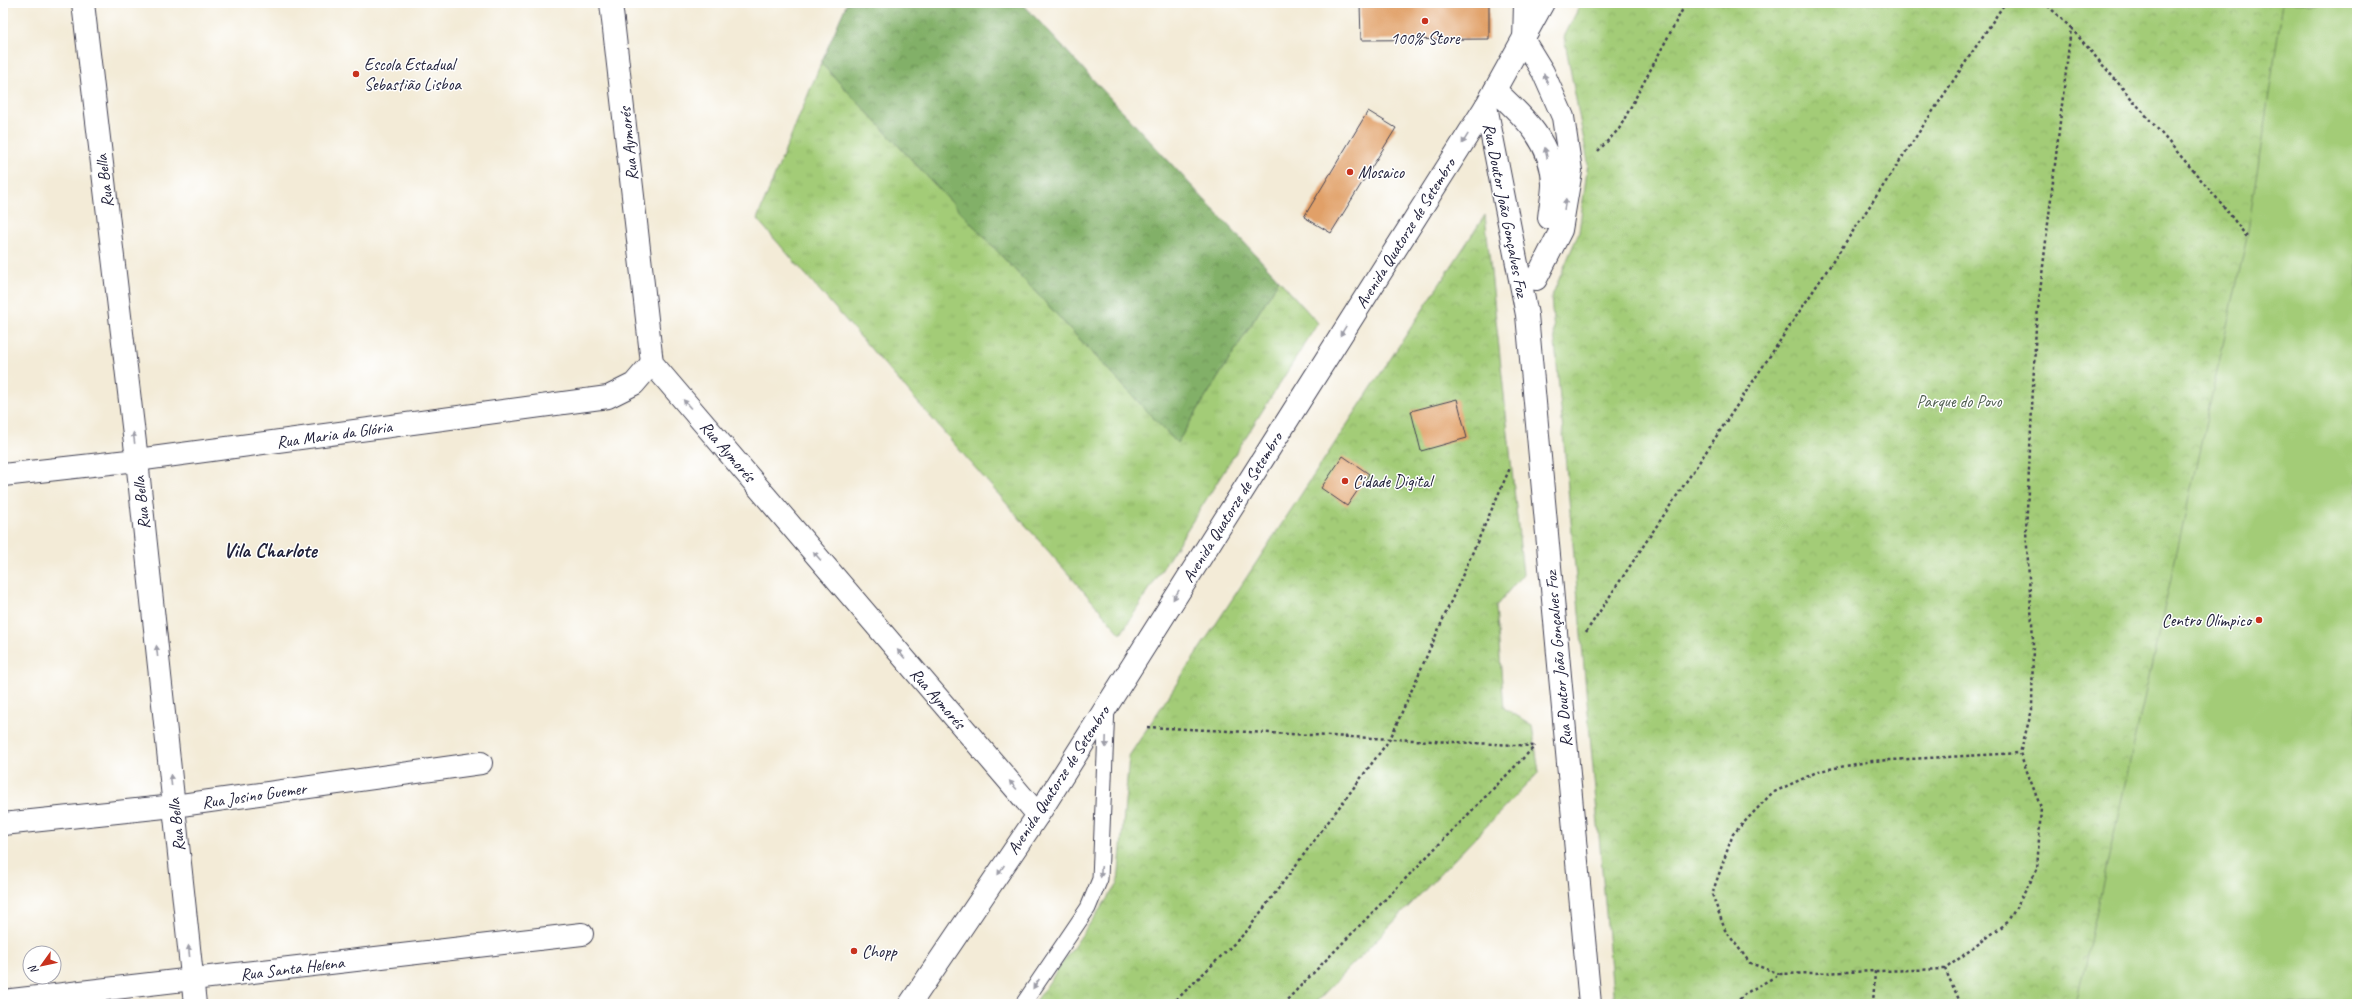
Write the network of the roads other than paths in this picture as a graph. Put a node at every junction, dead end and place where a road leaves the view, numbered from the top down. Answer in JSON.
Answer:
{"nodes":[{"id":1,"x":83,"y":3,"type":"edge"},
{"id":2,"x":612,"y":3,"type":"edge"},
{"id":3,"x":1525,"y":3,"type":"edge"},
{"id":4,"x":1543,"y":3,"type":"edge"},
{"id":5,"x":1524,"y":41,"type":"junction"},
{"id":6,"x":1491,"y":98,"type":"junction"},
{"id":7,"x":1536,"y":279,"type":"junction"},
{"id":8,"x":1526,"y":315,"type":"junction"},
{"id":9,"x":652,"y":363,"type":"junction"},
{"id":10,"x":137,"y":460,"type":"junction"},
{"id":11,"x":3,"y":475,"type":"edge"},
{"id":12,"x":1108,"y":703,"type":"junction"},
{"id":13,"x":482,"y":763,"type":"dead end"},
{"id":14,"x":174,"y":806,"type":"junction"},
{"id":15,"x":1038,"y":815,"type":"junction"},
{"id":16,"x":3,"y":824,"type":"edge"},
{"id":17,"x":582,"y":934,"type":"dead end"},
{"id":18,"x":192,"y":980,"type":"junction"},
{"id":19,"x":3,"y":1002,"type":"edge"},
{"id":20,"x":195,"y":1004,"type":"edge"},
{"id":21,"x":910,"y":1004,"type":"edge"},
{"id":22,"x":1023,"y":1004,"type":"edge"},
{"id":23,"x":1590,"y":1004,"type":"edge"}],
"edges":[{"from":10,"to":1,"type":"street","name":"Rua Bella","one_way":true},
{"from":2,"to":9,"type":"street","name":"Rua Aymorés"},
{"from":3,"to":5,"type":"street"},
{"from":4,"to":5,"type":"street","name":"Avenida Quatorze de Setembro"},
{"from":5,"to":6,"type":"street","name":"Avenida Quatorze de Setembro"},
{"from":7,"to":5,"type":"street","one_way":true},
{"from":7,"to":6,"type":"street","name":"Rua Doutor João Gonçalves Foz","one_way":true},
{"from":6,"to":8,"type":"street","name":"Rua Doutor João Gonçalves Foz"},
{"from":6,"to":12,"type":"street","name":"Avenida Quatorze de Setembro","one_way":true},
{"from":7,"to":8,"type":"street","name":"Rua Doutor João Gonçalves Foz"},
{"from":8,"to":23,"type":"street","name":"Rua Doutor João Gonçalves Foz"},
{"from":9,"to":10,"type":"street","name":"Rua Maria da Glória"},
{"from":15,"to":9,"type":"street","name":"Rua Aymorés","one_way":true},
{"from":10,"to":11,"type":"street","name":"Rua Maria da Glória"},
{"from":14,"to":10,"type":"street","name":"Rua Bella","one_way":true},
{"from":12,"to":15,"type":"street","name":"Avenida Quatorze de Setembro"},
{"from":12,"to":22,"type":"lane","one_way":true},
{"from":13,"to":14,"type":"street","name":"Rua Josino Guemer"},
{"from":14,"to":16,"type":"street","name":"Rua Josino Guemer"},
{"from":18,"to":14,"type":"street","name":"Rua Bella","one_way":true},
{"from":15,"to":21,"type":"street","name":"Avenida Quatorze de Setembro","one_way":true},
{"from":17,"to":18,"type":"street","name":"Rua Santa Helena"},
{"from":18,"to":19,"type":"street","name":"Rua Santa Helena"},
{"from":18,"to":20,"type":"street","name":"Rua Bella"}]}
